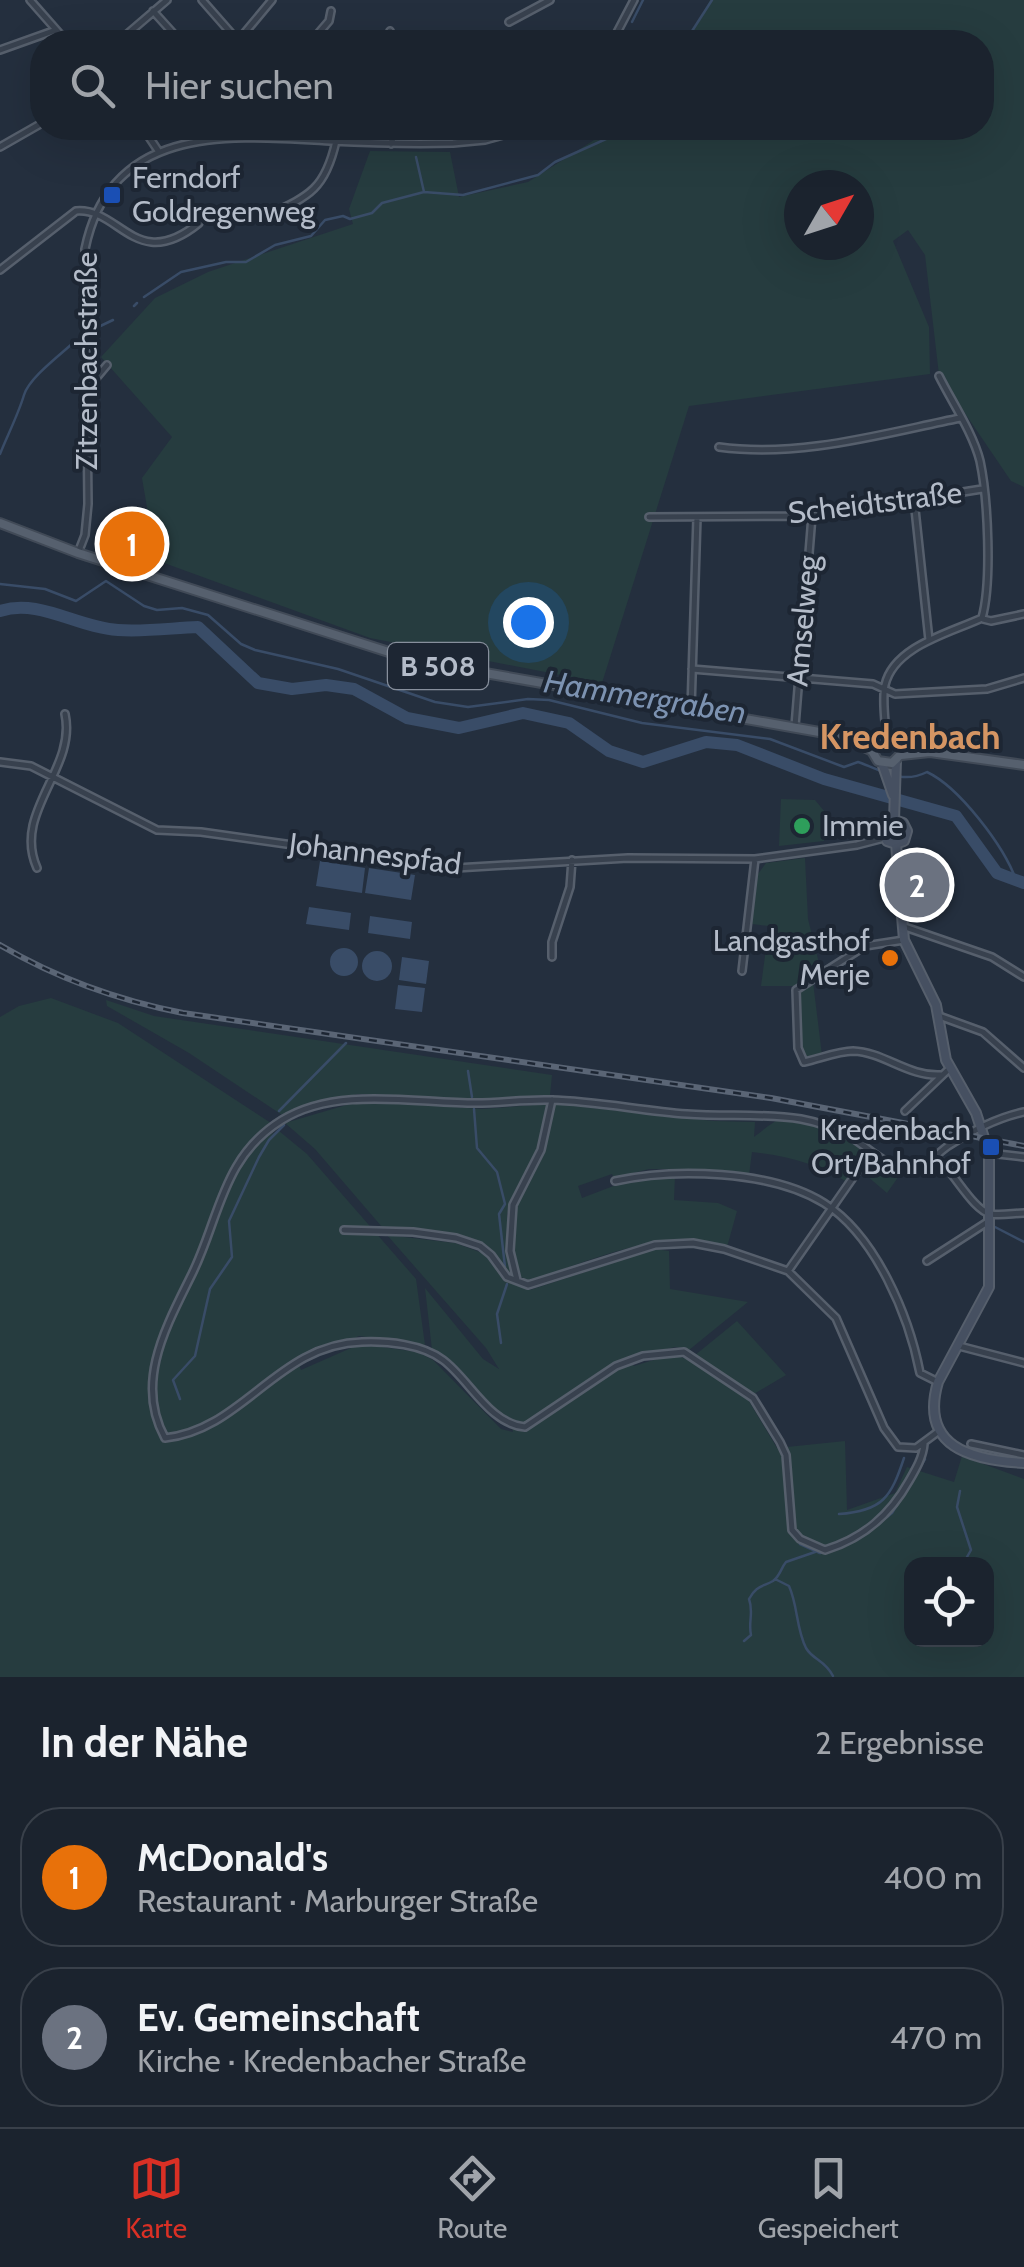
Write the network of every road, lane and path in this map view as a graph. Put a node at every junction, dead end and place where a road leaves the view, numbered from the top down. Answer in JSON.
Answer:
{"nodes":[{"id":1,"x":30,"y":0,"type":"edge"},
{"id":2,"x":167,"y":0,"type":"edge"},
{"id":3,"x":202,"y":0,"type":"edge"},
{"id":4,"x":272,"y":0,"type":"edge"},
{"id":5,"x":550,"y":0,"type":"edge"},
{"id":6,"x":634,"y":0,"type":"edge"},
{"id":7,"x":331,"y":10,"type":"dead end"},
{"id":8,"x":154,"y":11,"type":"junction"},
{"id":9,"x":509,"y":22,"type":"dead end"},
{"id":10,"x":56,"y":30,"type":"edge"},
{"id":11,"x":132,"y":30,"type":"edge"},
{"id":12,"x":171,"y":30,"type":"edge"},
{"id":13,"x":227,"y":30,"type":"edge"},
{"id":14,"x":247,"y":30,"type":"edge"},
{"id":15,"x":322,"y":30,"type":"edge"},
{"id":16,"x":618,"y":30,"type":"edge"},
{"id":17,"x":30,"y":39,"type":"edge"},
{"id":18,"x":0,"y":50,"type":"edge"},
{"id":19,"x":30,"y":130,"type":"edge"},
{"id":20,"x":151,"y":140,"type":"edge"},
{"id":21,"x":202,"y":140,"type":"edge"},
{"id":22,"x":318,"y":140,"type":"edge"},
{"id":23,"x":392,"y":140,"type":"edge"},
{"id":24,"x":485,"y":140,"type":"edge"},
{"id":25,"x":333,"y":141,"type":"junction"},
{"id":26,"x":391,"y":144,"type":"junction"},
{"id":27,"x":0,"y":147,"type":"edge"},
{"id":28,"x":159,"y":152,"type":"junction"},
{"id":29,"x":95,"y":213,"type":"junction"},
{"id":30,"x":266,"y":216,"type":"dead end"},
{"id":31,"x":199,"y":223,"type":"dead end"},
{"id":32,"x":0,"y":270,"type":"edge"},
{"id":33,"x":107,"y":365,"type":"dead end"},
{"id":34,"x":939,"y":376,"type":"dead end"},
{"id":35,"x":84,"y":392,"type":"junction"},
{"id":36,"x":960,"y":418,"type":"junction"},
{"id":37,"x":719,"y":447,"type":"dead end"},
{"id":38,"x":982,"y":489,"type":"junction"},
{"id":39,"x":914,"y":500,"type":"junction"},
{"id":40,"x":812,"y":516,"type":"junction"},
{"id":41,"x":649,"y":517,"type":"dead end"},
{"id":42,"x":697,"y":518,"type":"junction"},
{"id":43,"x":0,"y":523,"type":"edge"},
{"id":44,"x":78,"y":553,"type":"junction"},
{"id":45,"x":1024,"y":614,"type":"edge"},
{"id":46,"x":982,"y":618,"type":"junction"},
{"id":47,"x":929,"y":640,"type":"junction"},
{"id":48,"x":692,"y":669,"type":"junction"},
{"id":49,"x":798,"y":676,"type":"junction"},
{"id":50,"x":1024,"y":678,"type":"edge"},
{"id":51,"x":884,"y":690,"type":"junction"},
{"id":52,"x":690,"y":709,"type":"junction"},
{"id":53,"x":66,"y":714,"type":"dead end"},
{"id":54,"x":795,"y":726,"type":"junction"},
{"id":55,"x":886,"y":734,"type":"junction"},
{"id":56,"x":842,"y":736,"type":"junction"},
{"id":57,"x":876,"y":739,"type":"junction"},
{"id":58,"x":901,"y":744,"type":"junction"},
{"id":59,"x":872,"y":751,"type":"junction"},
{"id":60,"x":930,"y":752,"type":"junction"},
{"id":61,"x":898,"y":758,"type":"junction"},
{"id":62,"x":0,"y":762,"type":"edge"},
{"id":63,"x":882,"y":764,"type":"junction"},
{"id":64,"x":1024,"y":765,"type":"edge"},
{"id":65,"x":52,"y":777,"type":"junction"},
{"id":66,"x":893,"y":795,"type":"junction"},
{"id":67,"x":894,"y":820,"type":"junction"},
{"id":68,"x":884,"y":838,"type":"junction"},
{"id":69,"x":896,"y":844,"type":"junction"},
{"id":70,"x":572,"y":860,"type":"junction"},
{"id":71,"x":756,"y":860,"type":"junction"},
{"id":72,"x":38,"y":868,"type":"dead end"},
{"id":73,"x":902,"y":926,"type":"junction"},
{"id":74,"x":904,"y":940,"type":"junction"},
{"id":75,"x":552,"y":957,"type":"dead end"},
{"id":76,"x":742,"y":971,"type":"dead end"},
{"id":77,"x":1024,"y":976,"type":"edge"},
{"id":78,"x":939,"y":1016,"type":"junction"},
{"id":79,"x":950,"y":1068,"type":"junction"},
{"id":80,"x":1024,"y":1068,"type":"edge"},
{"id":81,"x":941,"y":1074,"type":"junction"},
{"id":82,"x":552,"y":1100,"type":"junction"},
{"id":83,"x":905,"y":1111,"type":"dead end"},
{"id":84,"x":1024,"y":1112,"type":"edge"},
{"id":85,"x":983,"y":1128,"type":"junction"},
{"id":86,"x":873,"y":1153,"type":"junction"},
{"id":87,"x":989,"y":1153,"type":"junction"},
{"id":88,"x":936,"y":1157,"type":"junction"},
{"id":89,"x":1024,"y":1157,"type":"edge"},
{"id":90,"x":615,"y":1182,"type":"dead end"},
{"id":91,"x":832,"y":1209,"type":"junction"},
{"id":92,"x":1024,"y":1213,"type":"edge"},
{"id":93,"x":989,"y":1218,"type":"junction"},
{"id":94,"x":344,"y":1230,"type":"dead end"},
{"id":95,"x":927,"y":1262,"type":"dead end"},
{"id":96,"x":788,"y":1271,"type":"junction"},
{"id":97,"x":517,"y":1280,"type":"junction"},
{"id":98,"x":956,"y":1345,"type":"junction"},
{"id":99,"x":1024,"y":1363,"type":"edge"},
{"id":100,"x":938,"y":1382,"type":"junction"},
{"id":101,"x":939,"y":1431,"type":"junction"},
{"id":102,"x":924,"y":1444,"type":"junction"},
{"id":103,"x":970,"y":1444,"type":"dead end"},
{"id":104,"x":1011,"y":1453,"type":"junction"},
{"id":105,"x":1005,"y":1462,"type":"junction"},
{"id":106,"x":1024,"y":1462,"type":"edge"}],
"edges":[{"from":1,"to":10,"type":"street"},
{"from":2,"to":8,"type":"street"},
{"from":3,"to":13,"type":"street"},
{"from":4,"to":14,"type":"street"},
{"from":5,"to":9,"type":"street"},
{"from":6,"to":16,"type":"street"},
{"from":7,"to":15,"type":"street"},
{"from":8,"to":11,"type":"street"},
{"from":8,"to":12,"type":"street"},
{"from":17,"to":18,"type":"street"},
{"from":19,"to":27,"type":"street"},
{"from":20,"to":28,"type":"street"},
{"from":21,"to":28,"type":"street","name":"Zitzenbachstraße"},
{"from":22,"to":25,"type":"street","name":"Zitzenbachstraße"},
{"from":23,"to":26,"type":"street"},
{"from":24,"to":26,"type":"street","name":"Zitzenbachstraße"},
{"from":25,"to":26,"type":"street","name":"Zitzenbachstraße"},
{"from":25,"to":30,"type":"street"},
{"from":28,"to":29,"type":"street","name":"Zitzenbachstraße"},
{"from":29,"to":31,"type":"street"},
{"from":29,"to":32,"type":"street"},
{"from":29,"to":35,"type":"street","name":"Zitzenbachstraße"},
{"from":33,"to":35,"type":"street"},
{"from":34,"to":36,"type":"street"},
{"from":35,"to":44,"type":"street","name":"Zitzenbachstraße"},
{"from":36,"to":37,"type":"street"},
{"from":36,"to":38,"type":"street"},
{"from":38,"to":39,"type":"street","name":"Scheidtstraße"},
{"from":38,"to":46,"type":"street"},
{"from":39,"to":40,"type":"street","name":"Scheidtstraße"},
{"from":39,"to":47,"type":"street"},
{"from":40,"to":42,"type":"street","name":"Scheidtstraße"},
{"from":40,"to":49,"type":"street","name":"Amselweg"},
{"from":41,"to":42,"type":"street","name":"Scheidtstraße"},
{"from":42,"to":48,"type":"street"},
{"from":43,"to":44,"type":"main road","number":"B 508"},
{"from":44,"to":52,"type":"main road","number":"B 508"},
{"from":45,"to":46,"type":"street"},
{"from":46,"to":47,"type":"street"},
{"from":47,"to":51,"type":"street"},
{"from":48,"to":49,"type":"street"},
{"from":48,"to":52,"type":"street"},
{"from":49,"to":51,"type":"street"},
{"from":49,"to":54,"type":"street","name":"Amselweg"},
{"from":50,"to":51,"type":"street"},
{"from":51,"to":55,"type":"street"},
{"from":52,"to":54,"type":"main road","number":"B 508"},
{"from":53,"to":65,"type":"street"},
{"from":54,"to":56,"type":"main road","number":"B 508"},
{"from":55,"to":57,"type":"main road"},
{"from":55,"to":58,"type":"main road"},
{"from":56,"to":57,"type":"main road","number":"B 508"},
{"from":56,"to":59,"type":"main road","number":"B 508"},
{"from":57,"to":59,"type":"main road"},
{"from":58,"to":60,"type":"main road"},
{"from":58,"to":61,"type":"main road"},
{"from":59,"to":63,"type":"main road","number":"B 508"},
{"from":60,"to":61,"type":"main road"},
{"from":60,"to":64,"type":"main road"},
{"from":61,"to":63,"type":"main road"},
{"from":61,"to":66,"type":"main road"},
{"from":62,"to":65,"type":"street","name":"Johannespfad"},
{"from":63,"to":66,"type":"main road"},
{"from":65,"to":70,"type":"street","name":"Johannespfad"},
{"from":65,"to":72,"type":"street"},
{"from":66,"to":67,"type":"main road"},
{"from":67,"to":68,"type":"main road"},
{"from":67,"to":69,"type":"main road"},
{"from":68,"to":69,"type":"main road"},
{"from":68,"to":71,"type":"street","name":"Johannespfad"},
{"from":69,"to":73,"type":"main road"},
{"from":70,"to":71,"type":"street","name":"Johannespfad"},
{"from":70,"to":75,"type":"street"},
{"from":71,"to":76,"type":"street"},
{"from":73,"to":74,"type":"main road"},
{"from":73,"to":77,"type":"street"},
{"from":74,"to":78,"type":"main road"},
{"from":74,"to":81,"type":"street"},
{"from":78,"to":79,"type":"main road"},
{"from":78,"to":80,"type":"street"},
{"from":79,"to":81,"type":"street"},
{"from":79,"to":85,"type":"main road"},
{"from":81,"to":83,"type":"street"},
{"from":82,"to":86,"type":"street"},
{"from":82,"to":97,"type":"street"},
{"from":82,"to":102,"type":"street"},
{"from":84,"to":85,"type":"street"},
{"from":85,"to":87,"type":"main road"},
{"from":85,"to":88,"type":"street"},
{"from":86,"to":88,"type":"street"},
{"from":86,"to":91,"type":"street"},
{"from":87,"to":89,"type":"street"},
{"from":87,"to":93,"type":"main road"},
{"from":88,"to":93,"type":"street"},
{"from":90,"to":91,"type":"street"},
{"from":91,"to":96,"type":"street"},
{"from":91,"to":100,"type":"street"},
{"from":92,"to":93,"type":"street"},
{"from":93,"to":95,"type":"street"},
{"from":93,"to":98,"type":"main road"},
{"from":94,"to":97,"type":"street"},
{"from":96,"to":97,"type":"street"},
{"from":96,"to":102,"type":"street"},
{"from":98,"to":99,"type":"street"},
{"from":98,"to":100,"type":"main road"},
{"from":100,"to":101,"type":"main road"},
{"from":101,"to":102,"type":"street"},
{"from":101,"to":105,"type":"main road"},
{"from":103,"to":104,"type":"street"},
{"from":104,"to":105,"type":"street"},
{"from":104,"to":106,"type":"street"},
{"from":105,"to":106,"type":"main road"}]}
